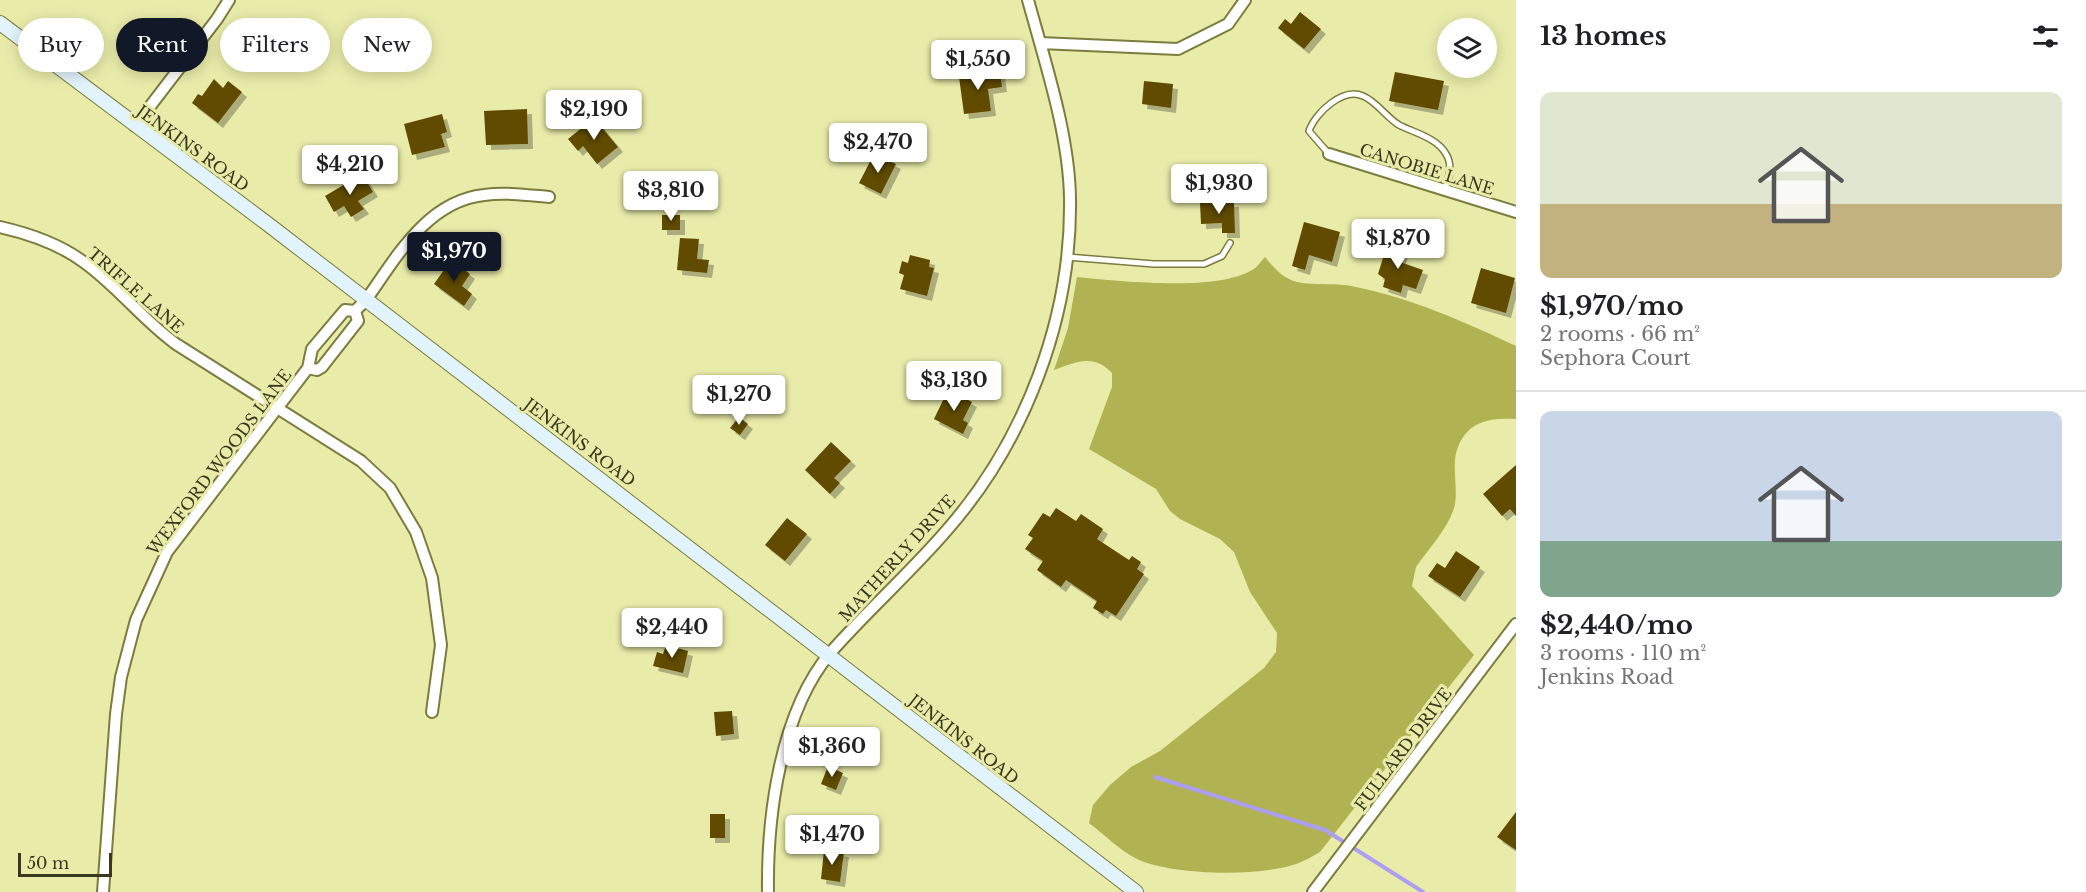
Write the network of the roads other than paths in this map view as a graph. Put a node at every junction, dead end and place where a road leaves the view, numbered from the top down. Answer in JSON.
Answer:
{"nodes":[{"id":1,"x":229,"y":0,"type":"edge"},
{"id":2,"x":1028,"y":0,"type":"edge"},
{"id":3,"x":1245,"y":0,"type":"edge"},
{"id":4,"x":0,"y":22,"type":"edge"},
{"id":5,"x":1040,"y":43,"type":"junction"},
{"id":6,"x":135,"y":126,"type":"junction"},
{"id":7,"x":1329,"y":154,"type":"joint"},
{"id":8,"x":1444,"y":191,"type":"junction"},
{"id":9,"x":549,"y":197,"type":"dead end"},
{"id":10,"x":1516,"y":212,"type":"edge"},
{"id":11,"x":0,"y":227,"type":"edge"},
{"id":12,"x":1230,"y":243,"type":"dead end"},
{"id":13,"x":1066,"y":257,"type":"junction"},
{"id":14,"x":366,"y":300,"type":"junction"},
{"id":15,"x":356,"y":311,"type":"junction"},
{"id":16,"x":308,"y":368,"type":"junction"},
{"id":17,"x":277,"y":408,"type":"junction"},
{"id":18,"x":1516,"y":624,"type":"edge"},
{"id":19,"x":829,"y":654,"type":"junction"},
{"id":20,"x":432,"y":712,"type":"dead end"},
{"id":21,"x":103,"y":892,"type":"edge"},
{"id":22,"x":768,"y":892,"type":"edge"},
{"id":23,"x":1136,"y":892,"type":"edge"},
{"id":24,"x":1313,"y":892,"type":"edge"}],
"edges":[{"from":1,"to":6,"type":"street"},
{"from":2,"to":5,"type":"street","name":"MATHERLY DRIVE"},
{"from":3,"to":5,"type":"street"},
{"from":4,"to":6,"type":"street","name":"JENKINS ROAD"},
{"from":5,"to":13,"type":"street","name":"MATHERLY DRIVE"},
{"from":6,"to":14,"type":"street","name":"JENKINS ROAD"},
{"from":7,"to":8,"type":"street","name":"CANOBIE LANE"},
{"from":7,"to":8,"type":"lane"},
{"from":8,"to":10,"type":"street","name":"CANOBIE LANE"},
{"from":9,"to":14,"type":"street","name":"WEXFORD WOODS LANE"},
{"from":11,"to":17,"type":"street","name":"TRIFLE LANE"},
{"from":12,"to":13,"type":"lane"},
{"from":13,"to":19,"type":"street","name":"MATHERLY DRIVE"},
{"from":14,"to":15,"type":"street","name":"WEXFORD WOODS LANE"},
{"from":14,"to":19,"type":"street","name":"JENKINS ROAD"},
{"from":15,"to":16,"type":"street","name":"WEXFORD WOODS LANE"},
{"from":15,"to":16,"type":"street","name":"WEXFORD WOODS LANE"},
{"from":16,"to":17,"type":"street","name":"WEXFORD WOODS LANE"},
{"from":17,"to":20,"type":"street","name":"TRIFLE LANE"},
{"from":17,"to":21,"type":"street","name":"WEXFORD WOODS LANE"},
{"from":18,"to":24,"type":"street","name":"FULLARD DRIVE"},
{"from":19,"to":22,"type":"street","name":"MATHERLY DRIVE"},
{"from":19,"to":23,"type":"street","name":"JENKINS ROAD"}]}
